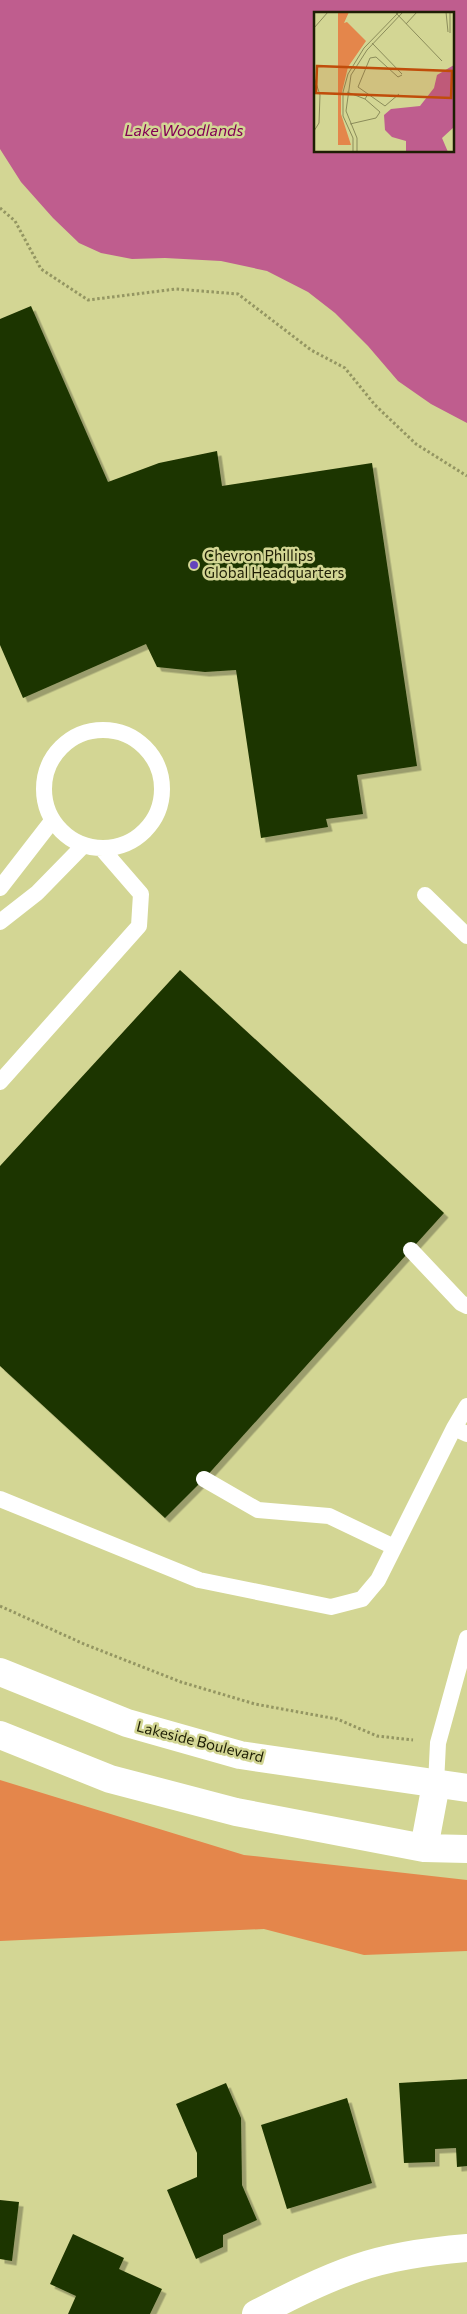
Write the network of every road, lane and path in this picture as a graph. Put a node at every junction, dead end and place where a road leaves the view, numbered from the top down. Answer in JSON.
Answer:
{"nodes":[{"id":1,"x":0,"y":208,"type":"edge"},
{"id":2,"x":467,"y":476,"type":"edge"},
{"id":3,"x":52,"y":821,"type":"junction"},
{"id":4,"x":83,"y":846,"type":"junction"},
{"id":5,"x":102,"y":849,"type":"junction"},
{"id":6,"x":0,"y":888,"type":"edge"},
{"id":7,"x":425,"y":895,"type":"dead end"},
{"id":8,"x":0,"y":922,"type":"edge"},
{"id":9,"x":467,"y":936,"type":"edge"},
{"id":10,"x":0,"y":1082,"type":"edge"},
{"id":11,"x":411,"y":1250,"type":"dead end"},
{"id":12,"x":467,"y":1306,"type":"edge"},
{"id":13,"x":467,"y":1406,"type":"edge"},
{"id":14,"x":461,"y":1431,"type":"edge"},
{"id":15,"x":204,"y":1479,"type":"dead end"},
{"id":16,"x":0,"y":1499,"type":"edge"},
{"id":17,"x":394,"y":1547,"type":"junction"},
{"id":18,"x":0,"y":1606,"type":"edge"},
{"id":19,"x":467,"y":1638,"type":"edge"},
{"id":20,"x":0,"y":1672,"type":"edge"},
{"id":21,"x":0,"y":1735,"type":"edge"},
{"id":22,"x":438,"y":1743,"type":"junction"},
{"id":23,"x":436,"y":1784,"type":"junction"},
{"id":24,"x":467,"y":1788,"type":"edge"},
{"id":25,"x":424,"y":1848,"type":"junction"},
{"id":26,"x":467,"y":1849,"type":"edge"},
{"id":27,"x":467,"y":2248,"type":"edge"},
{"id":28,"x":256,"y":2314,"type":"edge"}],
"edges":[{"from":1,"to":2,"type":"path"},
{"from":3,"to":4,"type":"lane"},
{"from":3,"to":5,"type":"lane"},
{"from":3,"to":6,"type":"lane"},
{"from":4,"to":5,"type":"lane"},
{"from":4,"to":8,"type":"lane"},
{"from":5,"to":10,"type":"lane"},
{"from":7,"to":9,"type":"lane"},
{"from":11,"to":12,"type":"lane"},
{"from":13,"to":14,"type":"lane"},
{"from":14,"to":17,"type":"lane"},
{"from":15,"to":17,"type":"lane"},
{"from":16,"to":17,"type":"lane"},
{"from":18,"to":22,"type":"path"},
{"from":19,"to":22,"type":"lane"},
{"from":20,"to":23,"type":"street","name":"Lakeside Boulevard"},
{"from":21,"to":25,"type":"street"},
{"from":22,"to":23,"type":"lane"},
{"from":23,"to":24,"type":"street","name":"Lakeside Boulevard"},
{"from":23,"to":25,"type":"street"},
{"from":25,"to":26,"type":"street"},
{"from":27,"to":28,"type":"street"}]}
